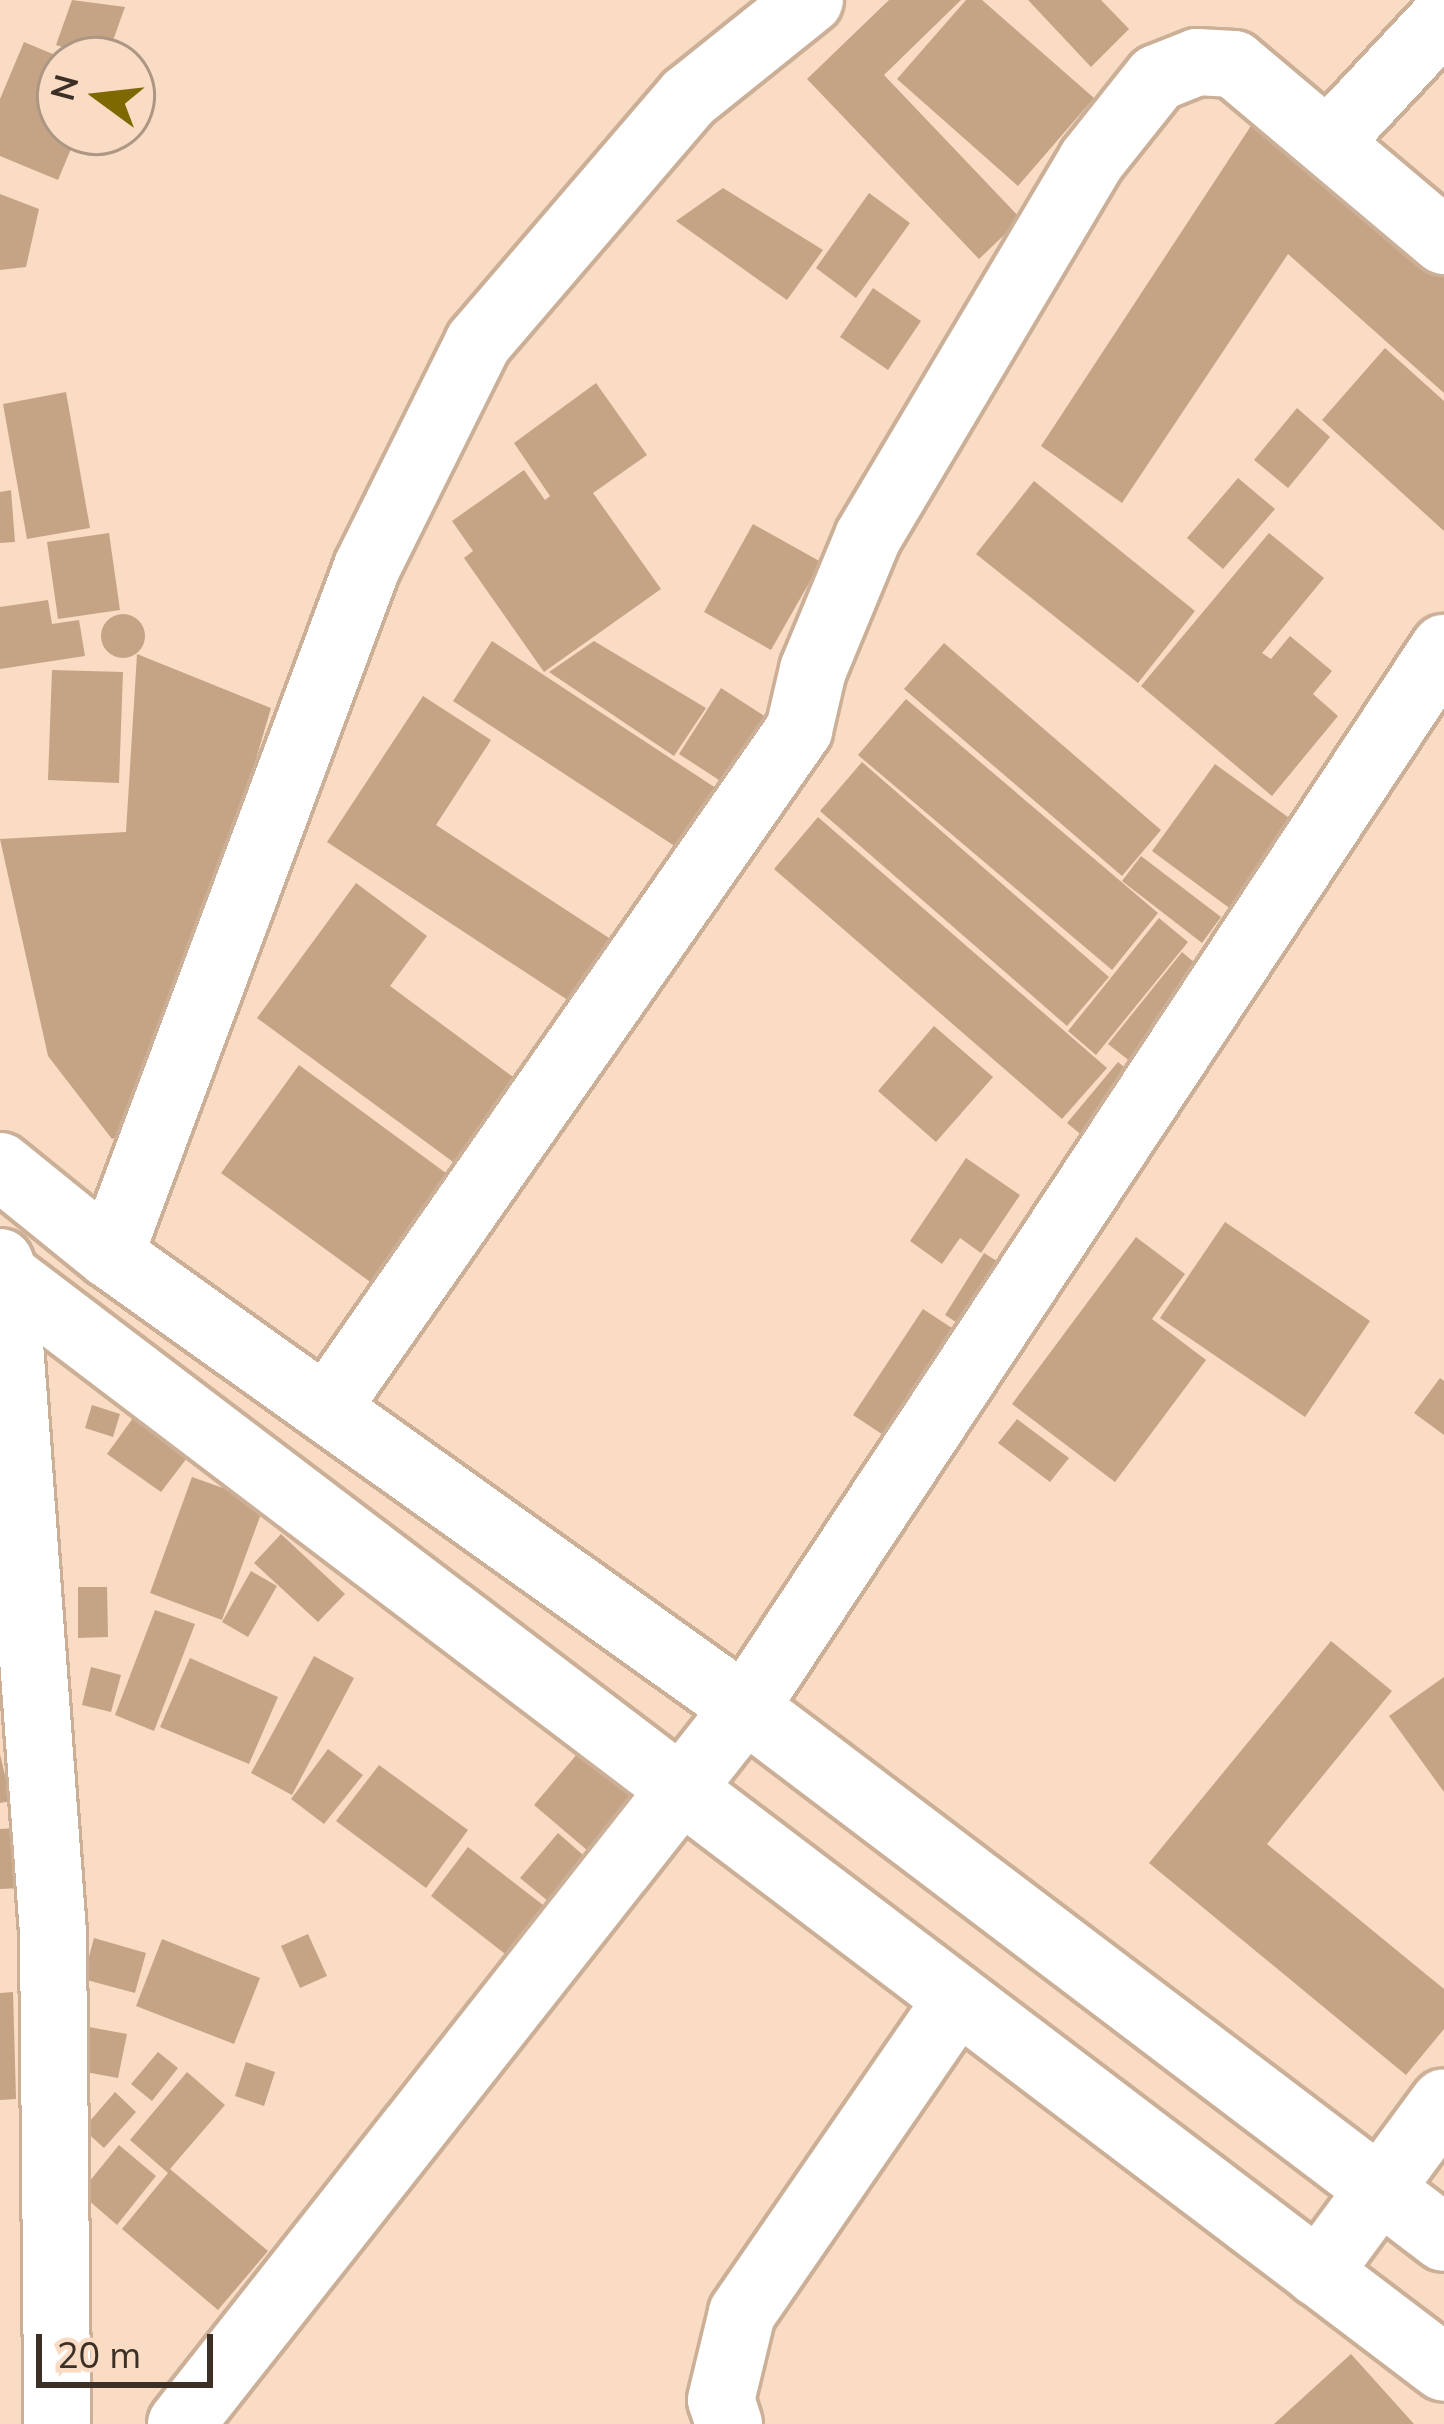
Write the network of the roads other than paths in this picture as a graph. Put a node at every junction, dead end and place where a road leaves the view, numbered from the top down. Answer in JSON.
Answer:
{"nodes":[{"id":1,"x":809,"y":0,"type":"edge"},
{"id":2,"x":1444,"y":17,"type":"edge"},
{"id":3,"x":1330,"y":140,"type":"junction"},
{"id":4,"x":1444,"y":241,"type":"edge"},
{"id":5,"x":1444,"y":648,"type":"edge"},
{"id":6,"x":0,"y":1166,"type":"edge"},
{"id":7,"x":110,"y":1255,"type":"junction"},
{"id":8,"x":2,"y":1269,"type":"edge"},
{"id":9,"x":326,"y":1409,"type":"junction"},
{"id":10,"x":745,"y":1708,"type":"junction"},
{"id":11,"x":681,"y":1790,"type":"junction"},
{"id":12,"x":957,"y":2000,"type":"junction"},
{"id":13,"x":1444,"y":2102,"type":"edge"},
{"id":14,"x":1380,"y":2189,"type":"junction"},
{"id":15,"x":1444,"y":2238,"type":"edge"},
{"id":16,"x":1318,"y":2273,"type":"junction"},
{"id":17,"x":1444,"y":2368,"type":"edge"},
{"id":18,"x":57,"y":2424,"type":"edge"},
{"id":19,"x":181,"y":2424,"type":"edge"},
{"id":20,"x":729,"y":2424,"type":"edge"}],
"edges":[{"from":1,"to":7,"type":"street"},
{"from":2,"to":3,"type":"street"},
{"from":3,"to":4,"type":"street"},
{"from":3,"to":9,"type":"street"},
{"from":5,"to":10,"type":"street"},
{"from":6,"to":7,"type":"street"},
{"from":7,"to":9,"type":"street"},
{"from":8,"to":11,"type":"street"},
{"from":8,"to":18,"type":"street"},
{"from":9,"to":10,"type":"street"},
{"from":10,"to":11,"type":"street"},
{"from":10,"to":14,"type":"street"},
{"from":11,"to":12,"type":"street"},
{"from":11,"to":19,"type":"street"},
{"from":12,"to":16,"type":"street"},
{"from":12,"to":20,"type":"street"},
{"from":13,"to":14,"type":"street"},
{"from":14,"to":15,"type":"street"},
{"from":14,"to":16,"type":"street"},
{"from":16,"to":17,"type":"street"}]}
